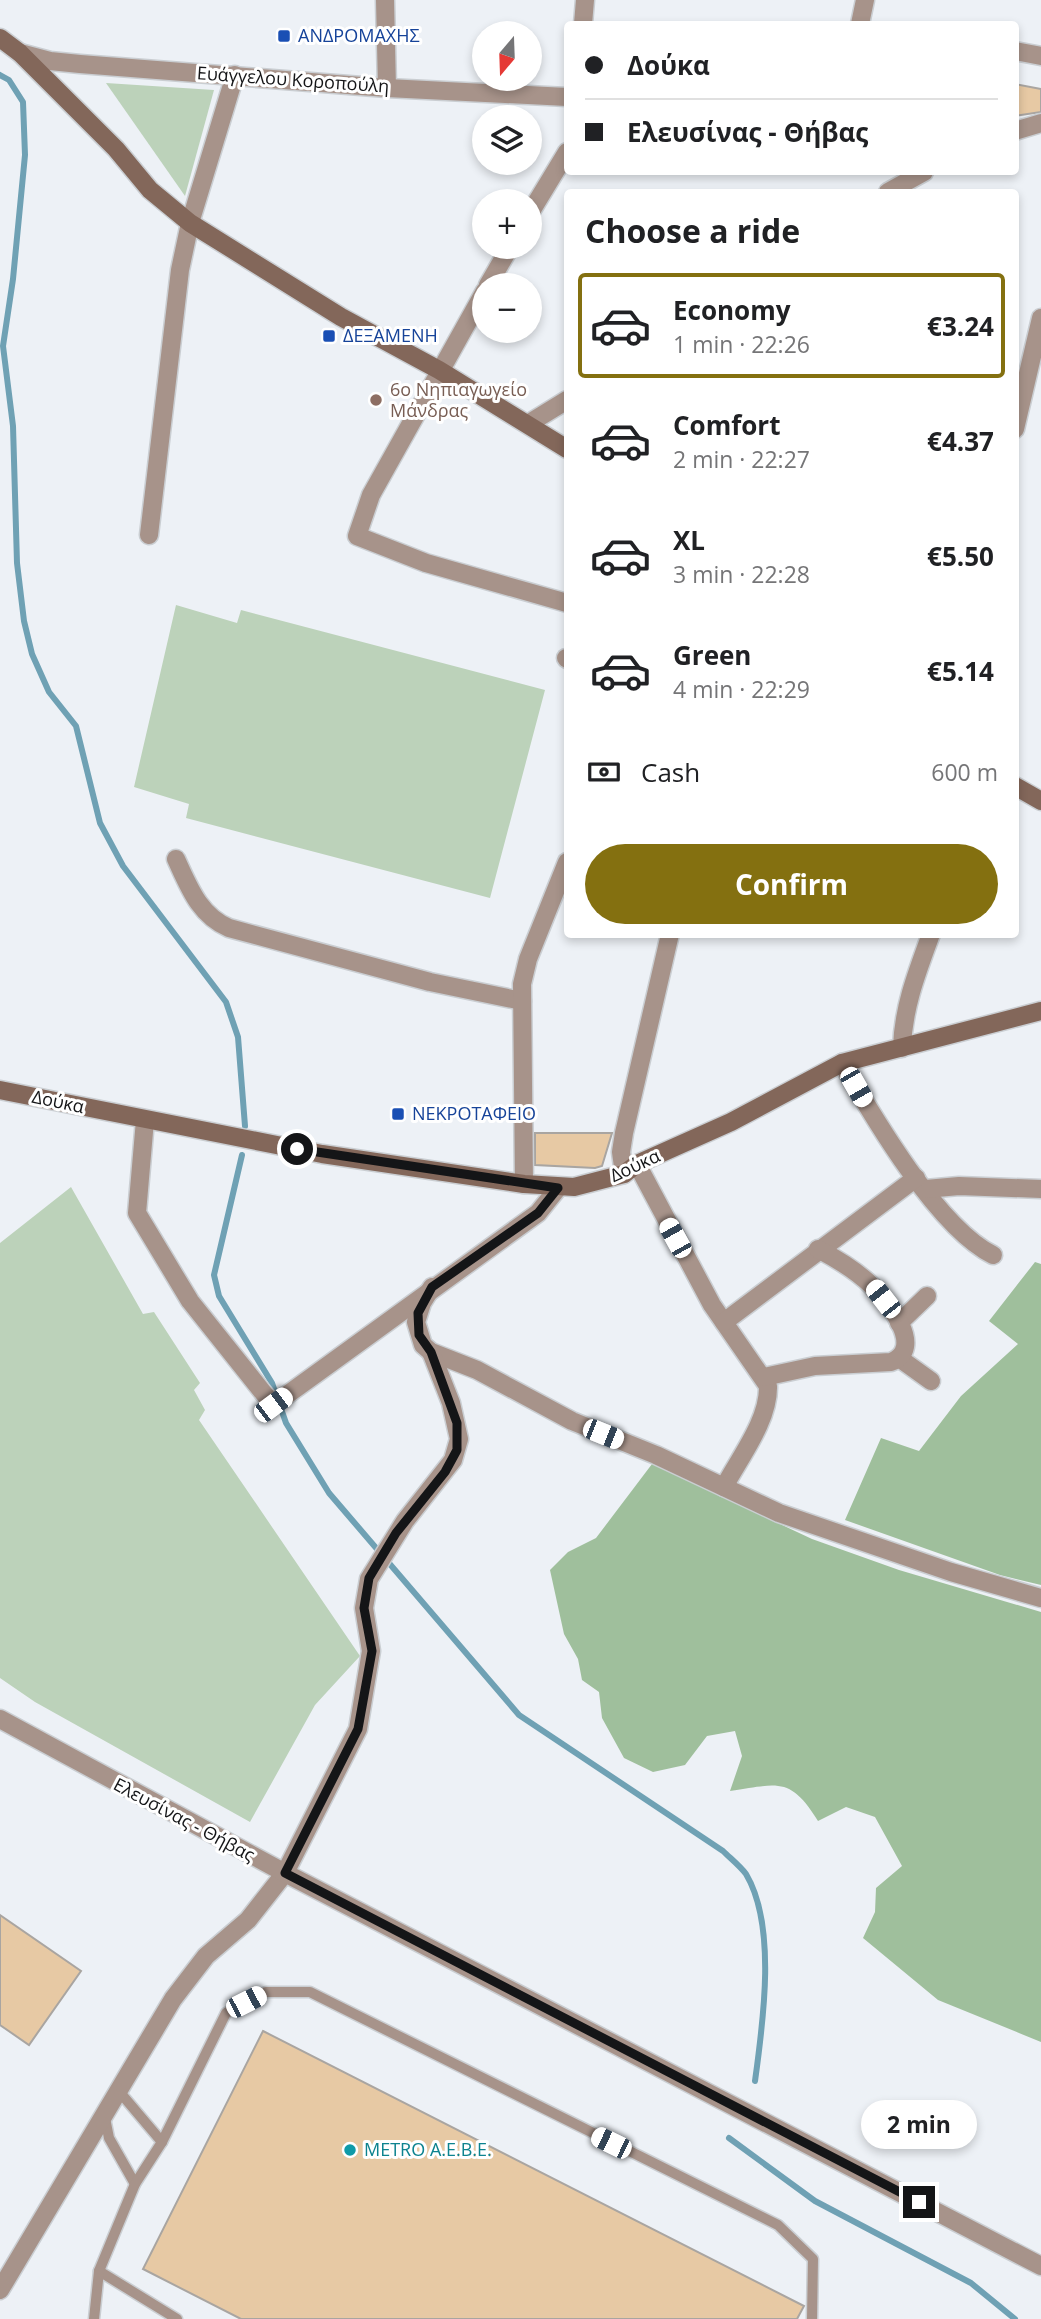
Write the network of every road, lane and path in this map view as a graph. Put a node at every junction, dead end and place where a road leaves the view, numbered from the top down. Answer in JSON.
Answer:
{"nodes":[{"id":1,"x":385,"y":0,"type":"edge"},
{"id":2,"x":585,"y":0,"type":"edge"},
{"id":3,"x":865,"y":0,"type":"edge"},
{"id":4,"x":583,"y":21,"type":"edge"},
{"id":5,"x":861,"y":21,"type":"edge"},
{"id":6,"x":0,"y":37,"type":"edge"},
{"id":7,"x":1019,"y":52,"type":"edge"},
{"id":8,"x":20,"y":54,"type":"junction"},
{"id":9,"x":1041,"y":56,"type":"edge"},
{"id":10,"x":235,"y":75,"type":"junction"},
{"id":11,"x":387,"y":88,"type":"junction"},
{"id":12,"x":564,"y":97,"type":"edge"},
{"id":13,"x":1041,"y":123,"type":"edge"},
{"id":14,"x":1019,"y":130,"type":"edge"},
{"id":15,"x":564,"y":157,"type":"edge"},
{"id":16,"x":919,"y":175,"type":"edge"},
{"id":17,"x":893,"y":189,"type":"edge"},
{"id":18,"x":542,"y":193,"type":"edge"},
{"id":19,"x":190,"y":223,"type":"junction"},
{"id":20,"x":472,"y":313,"type":"edge"},
{"id":21,"x":1041,"y":318,"type":"edge"},
{"id":22,"x":439,"y":370,"type":"junction"},
{"id":23,"x":564,"y":402,"type":"edge"},
{"id":24,"x":1019,"y":412,"type":"edge"},
{"id":25,"x":528,"y":424,"type":"junction"},
{"id":26,"x":564,"y":447,"type":"edge"},
{"id":27,"x":149,"y":535,"type":"dead end"},
{"id":28,"x":564,"y":602,"type":"edge"},
{"id":29,"x":1019,"y":788,"type":"edge"},
{"id":30,"x":1041,"y":801,"type":"edge"},
{"id":31,"x":176,"y":859,"type":"dead end"},
{"id":32,"x":564,"y":869,"type":"edge"},
{"id":33,"x":669,"y":938,"type":"edge"},
{"id":34,"x":930,"y":938,"type":"edge"},
{"id":35,"x":522,"y":1001,"type":"junction"},
{"id":36,"x":1041,"y":1011,"type":"edge"},
{"id":37,"x":902,"y":1048,"type":"junction"},
{"id":38,"x":842,"y":1063,"type":"junction"},
{"id":39,"x":0,"y":1090,"type":"edge"},
{"id":40,"x":145,"y":1120,"type":"junction"},
{"id":41,"x":630,"y":1169,"type":"junction"},
{"id":42,"x":921,"y":1183,"type":"junction"},
{"id":43,"x":524,"y":1184,"type":"junction"},
{"id":44,"x":558,"y":1188,"type":"junction"},
{"id":45,"x":1041,"y":1189,"type":"edge"},
{"id":46,"x":818,"y":1249,"type":"junction"},
{"id":47,"x":993,"y":1255,"type":"dead end"},
{"id":48,"x":432,"y":1287,"type":"junction"},
{"id":49,"x":927,"y":1296,"type":"dead end"},
{"id":50,"x":724,"y":1322,"type":"junction"},
{"id":51,"x":899,"y":1323,"type":"junction"},
{"id":52,"x":431,"y":1352,"type":"junction"},
{"id":53,"x":899,"y":1359,"type":"junction"},
{"id":54,"x":764,"y":1377,"type":"junction"},
{"id":55,"x":931,"y":1381,"type":"dead end"},
{"id":56,"x":724,"y":1487,"type":"junction"},
{"id":57,"x":1041,"y":1598,"type":"edge"},
{"id":58,"x":0,"y":1719,"type":"edge"},
{"id":59,"x":285,"y":1873,"type":"junction"},
{"id":60,"x":118,"y":2090,"type":"junction"},
{"id":61,"x":104,"y":2114,"type":"junction"},
{"id":62,"x":162,"y":2141,"type":"junction"},
{"id":63,"x":135,"y":2185,"type":"junction"},
{"id":64,"x":1041,"y":2266,"type":"edge"},
{"id":65,"x":99,"y":2271,"type":"junction"},
{"id":66,"x":0,"y":2290,"type":"edge"},
{"id":67,"x":94,"y":2319,"type":"edge"},
{"id":68,"x":177,"y":2319,"type":"edge"},
{"id":69,"x":812,"y":2319,"type":"edge"}],
"edges":[{"from":1,"to":11,"type":"street"},
{"from":2,"to":4,"type":"street"},
{"from":3,"to":5,"type":"street"},
{"from":6,"to":8,"type":"main road"},
{"from":7,"to":9,"type":"street"},
{"from":8,"to":10,"type":"street","name":"Ευάγγελου Κοροπούλη"},
{"from":8,"to":19,"type":"main road"},
{"from":10,"to":11,"type":"street","name":"Ευάγγελου Κοροπούλη"},
{"from":10,"to":19,"type":"street"},
{"from":11,"to":12,"type":"street","name":"Ευάγγελου Κοροπούλη"},
{"from":13,"to":14,"type":"street"},
{"from":15,"to":18,"type":"street"},
{"from":16,"to":17,"type":"street"},
{"from":19,"to":22,"type":"main road"},
{"from":19,"to":27,"type":"street"},
{"from":20,"to":22,"type":"street"},
{"from":21,"to":24,"type":"street"},
{"from":22,"to":25,"type":"main road"},
{"from":22,"to":28,"type":"street"},
{"from":23,"to":25,"type":"street"},
{"from":25,"to":26,"type":"main road"},
{"from":29,"to":30,"type":"main road"},
{"from":31,"to":35,"type":"street"},
{"from":32,"to":35,"type":"street"},
{"from":33,"to":41,"type":"street"},
{"from":34,"to":37,"type":"street"},
{"from":35,"to":43,"type":"street"},
{"from":36,"to":37,"type":"main road","name":"Δούκα"},
{"from":37,"to":38,"type":"main road","name":"Δούκα"},
{"from":38,"to":41,"type":"main road","name":"Δούκα"},
{"from":38,"to":42,"type":"street"},
{"from":39,"to":40,"type":"main road","name":"Δούκα"},
{"from":40,"to":43,"type":"main road","name":"Δούκα"},
{"from":40,"to":48,"type":"street"},
{"from":41,"to":44,"type":"main road","name":"Δούκα"},
{"from":41,"to":50,"type":"street"},
{"from":42,"to":45,"type":"street"},
{"from":42,"to":46,"type":"street"},
{"from":42,"to":47,"type":"street"},
{"from":43,"to":44,"type":"main road","name":"Δούκα"},
{"from":44,"to":48,"type":"street"},
{"from":46,"to":50,"type":"street"},
{"from":46,"to":51,"type":"street"},
{"from":48,"to":52,"type":"street"},
{"from":49,"to":51,"type":"street"},
{"from":50,"to":54,"type":"street"},
{"from":51,"to":53,"type":"street"},
{"from":52,"to":56,"type":"street"},
{"from":52,"to":59,"type":"street"},
{"from":53,"to":54,"type":"street"},
{"from":53,"to":55,"type":"street"},
{"from":54,"to":56,"type":"street"},
{"from":56,"to":57,"type":"street"},
{"from":58,"to":59,"type":"street","name":"Ελευσίνας - Θήβας"},
{"from":59,"to":60,"type":"street"},
{"from":59,"to":64,"type":"street","name":"Ελευσίνας - Θήβας"},
{"from":60,"to":61,"type":"street"},
{"from":60,"to":62,"type":"lane"},
{"from":61,"to":63,"type":"lane"},
{"from":61,"to":66,"type":"street"},
{"from":62,"to":63,"type":"lane"},
{"from":62,"to":69,"type":"lane"},
{"from":63,"to":65,"type":"lane"},
{"from":65,"to":67,"type":"lane"},
{"from":65,"to":68,"type":"lane"}]}
